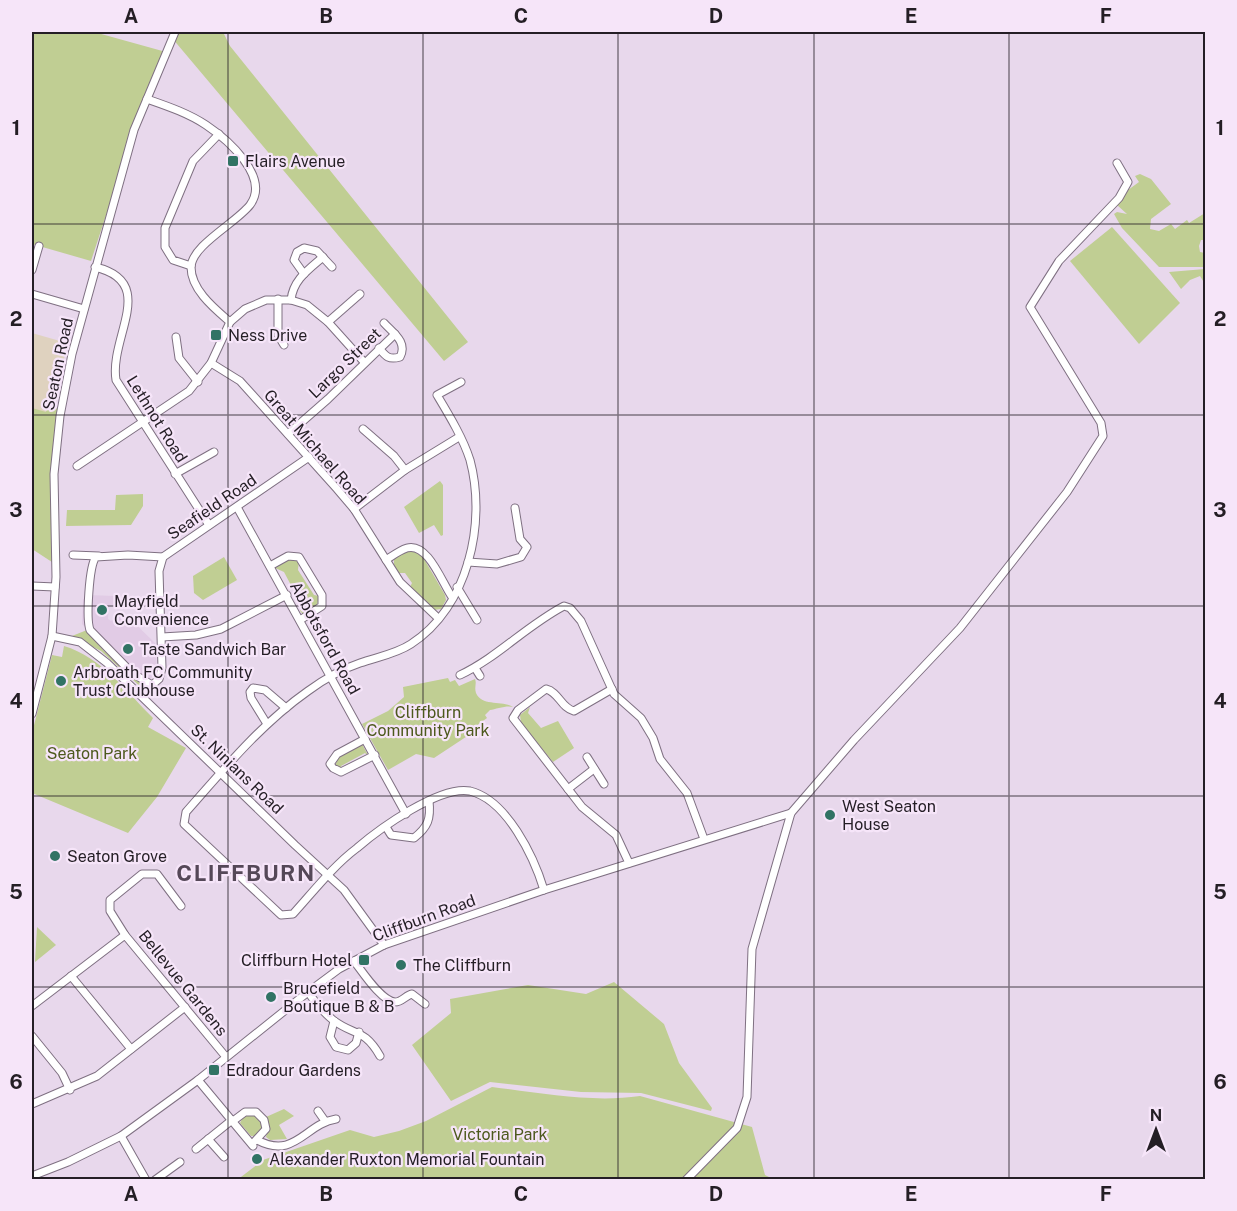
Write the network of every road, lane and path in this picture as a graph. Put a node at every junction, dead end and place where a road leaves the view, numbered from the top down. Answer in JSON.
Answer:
{"nodes":[{"id":1,"x":175,"y":32,"type":"edge"},
{"id":2,"x":147,"y":99,"type":"junction"},
{"id":3,"x":219,"y":134,"type":"junction"},
{"id":4,"x":1117,"y":163,"type":"dead end"},
{"id":5,"x":39,"y":246,"type":"dead end"},
{"id":6,"x":323,"y":257,"type":"junction"},
{"id":7,"x":191,"y":266,"type":"junction"},
{"id":8,"x":95,"y":267,"type":"junction"},
{"id":9,"x":332,"y":267,"type":"dead end"},
{"id":10,"x":32,"y":270,"type":"edge"},
{"id":11,"x":304,"y":274,"type":"junction"},
{"id":12,"x":32,"y":294,"type":"edge"},
{"id":13,"x":360,"y":294,"type":"dead end"},
{"id":14,"x":278,"y":299,"type":"junction"},
{"id":15,"x":291,"y":300,"type":"junction"},
{"id":16,"x":84,"y":309,"type":"junction"},
{"id":17,"x":230,"y":322,"type":"junction"},
{"id":18,"x":328,"y":322,"type":"junction"},
{"id":19,"x":384,"y":323,"type":"dead end"},
{"id":20,"x":395,"y":334,"type":"junction"},
{"id":21,"x":176,"y":337,"type":"dead end"},
{"id":22,"x":284,"y":345,"type":"dead end"},
{"id":23,"x":379,"y":348,"type":"junction"},
{"id":24,"x":364,"y":362,"type":"junction"},
{"id":25,"x":211,"y":363,"type":"junction"},
{"id":26,"x":198,"y":382,"type":"junction"},
{"id":27,"x":461,"y":382,"type":"dead end"},
{"id":28,"x":143,"y":423,"type":"junction"},
{"id":29,"x":363,"y":429,"type":"dead end"},
{"id":30,"x":288,"y":434,"type":"junction"},
{"id":31,"x":459,"y":437,"type":"junction"},
{"id":32,"x":214,"y":452,"type":"dead end"},
{"id":33,"x":309,"y":457,"type":"junction"},
{"id":34,"x":77,"y":466,"type":"dead end"},
{"id":35,"x":405,"y":470,"type":"junction"},
{"id":36,"x":176,"y":474,"type":"junction"},
{"id":37,"x":237,"y":507,"type":"junction"},
{"id":38,"x":515,"y":508,"type":"dead end"},
{"id":39,"x":354,"y":509,"type":"junction"},
{"id":40,"x":209,"y":525,"type":"junction"},
{"id":41,"x":73,"y":555,"type":"dead end"},
{"id":42,"x":99,"y":556,"type":"junction"},
{"id":43,"x":163,"y":557,"type":"junction"},
{"id":44,"x":386,"y":560,"type":"junction"},
{"id":45,"x":468,"y":562,"type":"junction"},
{"id":46,"x":270,"y":566,"type":"junction"},
{"id":47,"x":32,"y":586,"type":"edge"},
{"id":48,"x":55,"y":587,"type":"junction"},
{"id":49,"x":458,"y":587,"type":"junction"},
{"id":50,"x":287,"y":595,"type":"junction"},
{"id":51,"x":452,"y":597,"type":"junction"},
{"id":52,"x":438,"y":618,"type":"junction"},
{"id":53,"x":300,"y":620,"type":"junction"},
{"id":54,"x":477,"y":620,"type":"dead end"},
{"id":55,"x":52,"y":636,"type":"junction"},
{"id":56,"x":162,"y":637,"type":"junction"},
{"id":57,"x":475,"y":668,"type":"junction"},
{"id":58,"x":460,"y":675,"type":"dead end"},
{"id":59,"x":480,"y":676,"type":"dead end"},
{"id":60,"x":332,"y":677,"type":"junction"},
{"id":61,"x":152,"y":685,"type":"junction"},
{"id":62,"x":612,"y":689,"type":"junction"},
{"id":63,"x":34,"y":695,"type":"edge"},
{"id":64,"x":141,"y":695,"type":"junction"},
{"id":65,"x":286,"y":708,"type":"junction"},
{"id":66,"x":32,"y":714,"type":"edge"},
{"id":67,"x":267,"y":724,"type":"junction"},
{"id":68,"x":365,"y":739,"type":"junction"},
{"id":69,"x":375,"y":755,"type":"junction"},
{"id":70,"x":587,"y":757,"type":"dead end"},
{"id":71,"x":594,"y":769,"type":"junction"},
{"id":72,"x":221,"y":772,"type":"junction"},
{"id":73,"x":604,"y":784,"type":"dead end"},
{"id":74,"x":568,"y":789,"type":"junction"},
{"id":75,"x":429,"y":801,"type":"junction"},
{"id":76,"x":791,"y":813,"type":"junction"},
{"id":77,"x":406,"y":814,"type":"junction"},
{"id":78,"x":386,"y":827,"type":"junction"},
{"id":79,"x":704,"y":839,"type":"junction"},
{"id":80,"x":629,"y":863,"type":"junction"},
{"id":81,"x":329,"y":876,"type":"junction"},
{"id":82,"x":544,"y":890,"type":"junction"},
{"id":83,"x":181,"y":906,"type":"dead end"},
{"id":84,"x":125,"y":934,"type":"junction"},
{"id":85,"x":384,"y":945,"type":"junction"},
{"id":86,"x":354,"y":961,"type":"junction"},
{"id":87,"x":71,"y":976,"type":"junction"},
{"id":88,"x":308,"y":992,"type":"junction"},
{"id":89,"x":425,"y":1004,"type":"dead end"},
{"id":90,"x":32,"y":1006,"type":"edge"},
{"id":91,"x":185,"y":1007,"type":"junction"},
{"id":92,"x":334,"y":1021,"type":"junction"},
{"id":93,"x":359,"y":1032,"type":"junction"},
{"id":94,"x":32,"y":1036,"type":"edge"},
{"id":95,"x":131,"y":1049,"type":"junction"},
{"id":96,"x":380,"y":1056,"type":"dead end"},
{"id":97,"x":226,"y":1057,"type":"junction"},
{"id":98,"x":198,"y":1080,"type":"junction"},
{"id":99,"x":70,"y":1090,"type":"junction"},
{"id":100,"x":32,"y":1104,"type":"edge"},
{"id":101,"x":318,"y":1111,"type":"dead end"},
{"id":102,"x":336,"y":1119,"type":"dead end"},
{"id":103,"x":232,"y":1120,"type":"junction"},
{"id":104,"x":325,"y":1121,"type":"junction"},
{"id":105,"x":121,"y":1136,"type":"junction"},
{"id":106,"x":208,"y":1139,"type":"junction"},
{"id":107,"x":254,"y":1143,"type":"junction"},
{"id":108,"x":196,"y":1149,"type":"dead end"},
{"id":109,"x":224,"y":1158,"type":"dead end"},
{"id":110,"x":180,"y":1162,"type":"dead end"},
{"id":111,"x":32,"y":1176,"type":"edge"},
{"id":112,"x":147,"y":1179,"type":"edge"},
{"id":113,"x":155,"y":1179,"type":"edge"},
{"id":114,"x":686,"y":1179,"type":"edge"}],
"edges":[{"from":1,"to":2,"type":"street","name":"Seaton Road"},
{"from":2,"to":3,"type":"street"},
{"from":2,"to":8,"type":"street","name":"Seaton Road"},
{"from":3,"to":7,"type":"street"},
{"from":3,"to":7,"type":"street"},
{"from":4,"to":76,"type":"street"},
{"from":5,"to":10,"type":"street"},
{"from":6,"to":9,"type":"street"},
{"from":6,"to":11,"type":"street"},
{"from":6,"to":11,"type":"street"},
{"from":7,"to":17,"type":"street"},
{"from":8,"to":16,"type":"street","name":"Seaton Road"},
{"from":8,"to":28,"type":"street","name":"Lethnot Road"},
{"from":11,"to":15,"type":"street"},
{"from":12,"to":16,"type":"street"},
{"from":13,"to":18,"type":"street"},
{"from":14,"to":15,"type":"street"},
{"from":14,"to":17,"type":"street"},
{"from":14,"to":22,"type":"street"},
{"from":15,"to":18,"type":"street"},
{"from":16,"to":48,"type":"street","name":"Seaton Road"},
{"from":17,"to":25,"type":"street"},
{"from":18,"to":24,"type":"street"},
{"from":19,"to":20,"type":"street"},
{"from":20,"to":23,"type":"street","name":"Largo Street"},
{"from":20,"to":23,"type":"street"},
{"from":21,"to":26,"type":"street"},
{"from":23,"to":24,"type":"street","name":"Largo Street"},
{"from":24,"to":30,"type":"street","name":"Largo Street"},
{"from":25,"to":26,"type":"street"},
{"from":25,"to":30,"type":"street","name":"Great Michael Road"},
{"from":26,"to":28,"type":"street"},
{"from":27,"to":31,"type":"street"},
{"from":28,"to":34,"type":"street"},
{"from":28,"to":36,"type":"street","name":"Lethnot Road"},
{"from":29,"to":35,"type":"street"},
{"from":30,"to":33,"type":"street","name":"Great Michael Road"},
{"from":31,"to":35,"type":"street"},
{"from":31,"to":45,"type":"street"},
{"from":32,"to":36,"type":"street"},
{"from":33,"to":37,"type":"street","name":"Seafield Road"},
{"from":33,"to":39,"type":"street","name":"Great Michael Road"},
{"from":35,"to":39,"type":"street"},
{"from":36,"to":40,"type":"street","name":"Lethnot Road"},
{"from":37,"to":40,"type":"street","name":"Seafield Road"},
{"from":37,"to":46,"type":"street","name":"Abbotsford Road"},
{"from":38,"to":45,"type":"street"},
{"from":39,"to":44,"type":"street","name":"Great Michael Road"},
{"from":40,"to":43,"type":"street","name":"Seafield Road"},
{"from":41,"to":42,"type":"street"},
{"from":42,"to":43,"type":"street"},
{"from":42,"to":61,"type":"street"},
{"from":43,"to":56,"type":"street","name":"Seafield Road"},
{"from":44,"to":51,"type":"street"},
{"from":44,"to":52,"type":"street","name":"Great Michael Road"},
{"from":45,"to":49,"type":"street"},
{"from":46,"to":50,"type":"street","name":"Abbotsford Road"},
{"from":46,"to":53,"type":"street"},
{"from":47,"to":48,"type":"street"},
{"from":48,"to":55,"type":"street","name":"Seaton Road"},
{"from":49,"to":51,"type":"street"},
{"from":49,"to":54,"type":"street"},
{"from":50,"to":53,"type":"street","name":"Abbotsford Road"},
{"from":50,"to":56,"type":"street"},
{"from":51,"to":52,"type":"street"},
{"from":52,"to":60,"type":"street"},
{"from":53,"to":60,"type":"street","name":"Abbotsford Road"},
{"from":55,"to":63,"type":"street","name":"Seaton Road"},
{"from":55,"to":64,"type":"street","name":"St. Ninians Road"},
{"from":56,"to":61,"type":"street","name":"Seafield Road"},
{"from":57,"to":58,"type":"street"},
{"from":57,"to":59,"type":"street"},
{"from":57,"to":62,"type":"street"},
{"from":60,"to":65,"type":"street"},
{"from":60,"to":68,"type":"street","name":"Abbotsford Road"},
{"from":61,"to":64,"type":"street","name":"Seafield Road"},
{"from":62,"to":74,"type":"street"},
{"from":62,"to":79,"type":"street"},
{"from":63,"to":66,"type":"street","name":"Seaton Road"},
{"from":64,"to":72,"type":"street","name":"St. Ninians Road"},
{"from":65,"to":67,"type":"street"},
{"from":65,"to":67,"type":"street"},
{"from":67,"to":72,"type":"street"},
{"from":68,"to":69,"type":"street","name":"Abbotsford Road"},
{"from":68,"to":69,"type":"street"},
{"from":69,"to":77,"type":"street","name":"Abbotsford Road"},
{"from":70,"to":71,"type":"street"},
{"from":71,"to":73,"type":"street"},
{"from":71,"to":74,"type":"street"},
{"from":72,"to":81,"type":"street","name":"St. Ninians Road"},
{"from":72,"to":81,"type":"street"},
{"from":74,"to":80,"type":"street"},
{"from":75,"to":77,"type":"street"},
{"from":75,"to":78,"type":"street"},
{"from":75,"to":82,"type":"street"},
{"from":76,"to":79,"type":"street","name":"Cliffburn Road"},
{"from":76,"to":114,"type":"street"},
{"from":77,"to":78,"type":"street"},
{"from":78,"to":81,"type":"street"},
{"from":79,"to":80,"type":"street","name":"Cliffburn Road"},
{"from":80,"to":82,"type":"street","name":"Cliffburn Road"},
{"from":81,"to":85,"type":"street","name":"St. Ninians Road"},
{"from":82,"to":85,"type":"street","name":"Cliffburn Road"},
{"from":83,"to":84,"type":"street"},
{"from":84,"to":87,"type":"street","name":"Bellevue Gardens"},
{"from":84,"to":91,"type":"street","name":"Bellevue Gardens"},
{"from":85,"to":86,"type":"street","name":"Cliffburn Road"},
{"from":86,"to":88,"type":"street","name":"Cliffburn Road"},
{"from":86,"to":89,"type":"street"},
{"from":87,"to":90,"type":"street","name":"Bellevue Gardens"},
{"from":87,"to":95,"type":"street"},
{"from":88,"to":92,"type":"street"},
{"from":88,"to":97,"type":"street","name":"Cliffburn Road"},
{"from":91,"to":95,"type":"street"},
{"from":91,"to":97,"type":"street","name":"Bellevue Gardens"},
{"from":92,"to":93,"type":"street"},
{"from":92,"to":93,"type":"street"},
{"from":93,"to":96,"type":"street"},
{"from":94,"to":99,"type":"street"},
{"from":95,"to":99,"type":"street"},
{"from":97,"to":98,"type":"street","name":"Cliffburn Road"},
{"from":98,"to":103,"type":"street"},
{"from":98,"to":105,"type":"street","name":"Cliffburn Road"},
{"from":99,"to":100,"type":"street"},
{"from":101,"to":104,"type":"street"},
{"from":102,"to":104,"type":"street"},
{"from":103,"to":106,"type":"street"},
{"from":103,"to":107,"type":"street"},
{"from":103,"to":107,"type":"street"},
{"from":104,"to":107,"type":"street"},
{"from":105,"to":111,"type":"street","name":"Cliffburn Road"},
{"from":105,"to":112,"type":"street"},
{"from":106,"to":108,"type":"street"},
{"from":106,"to":109,"type":"street"},
{"from":110,"to":113,"type":"street"}]}
